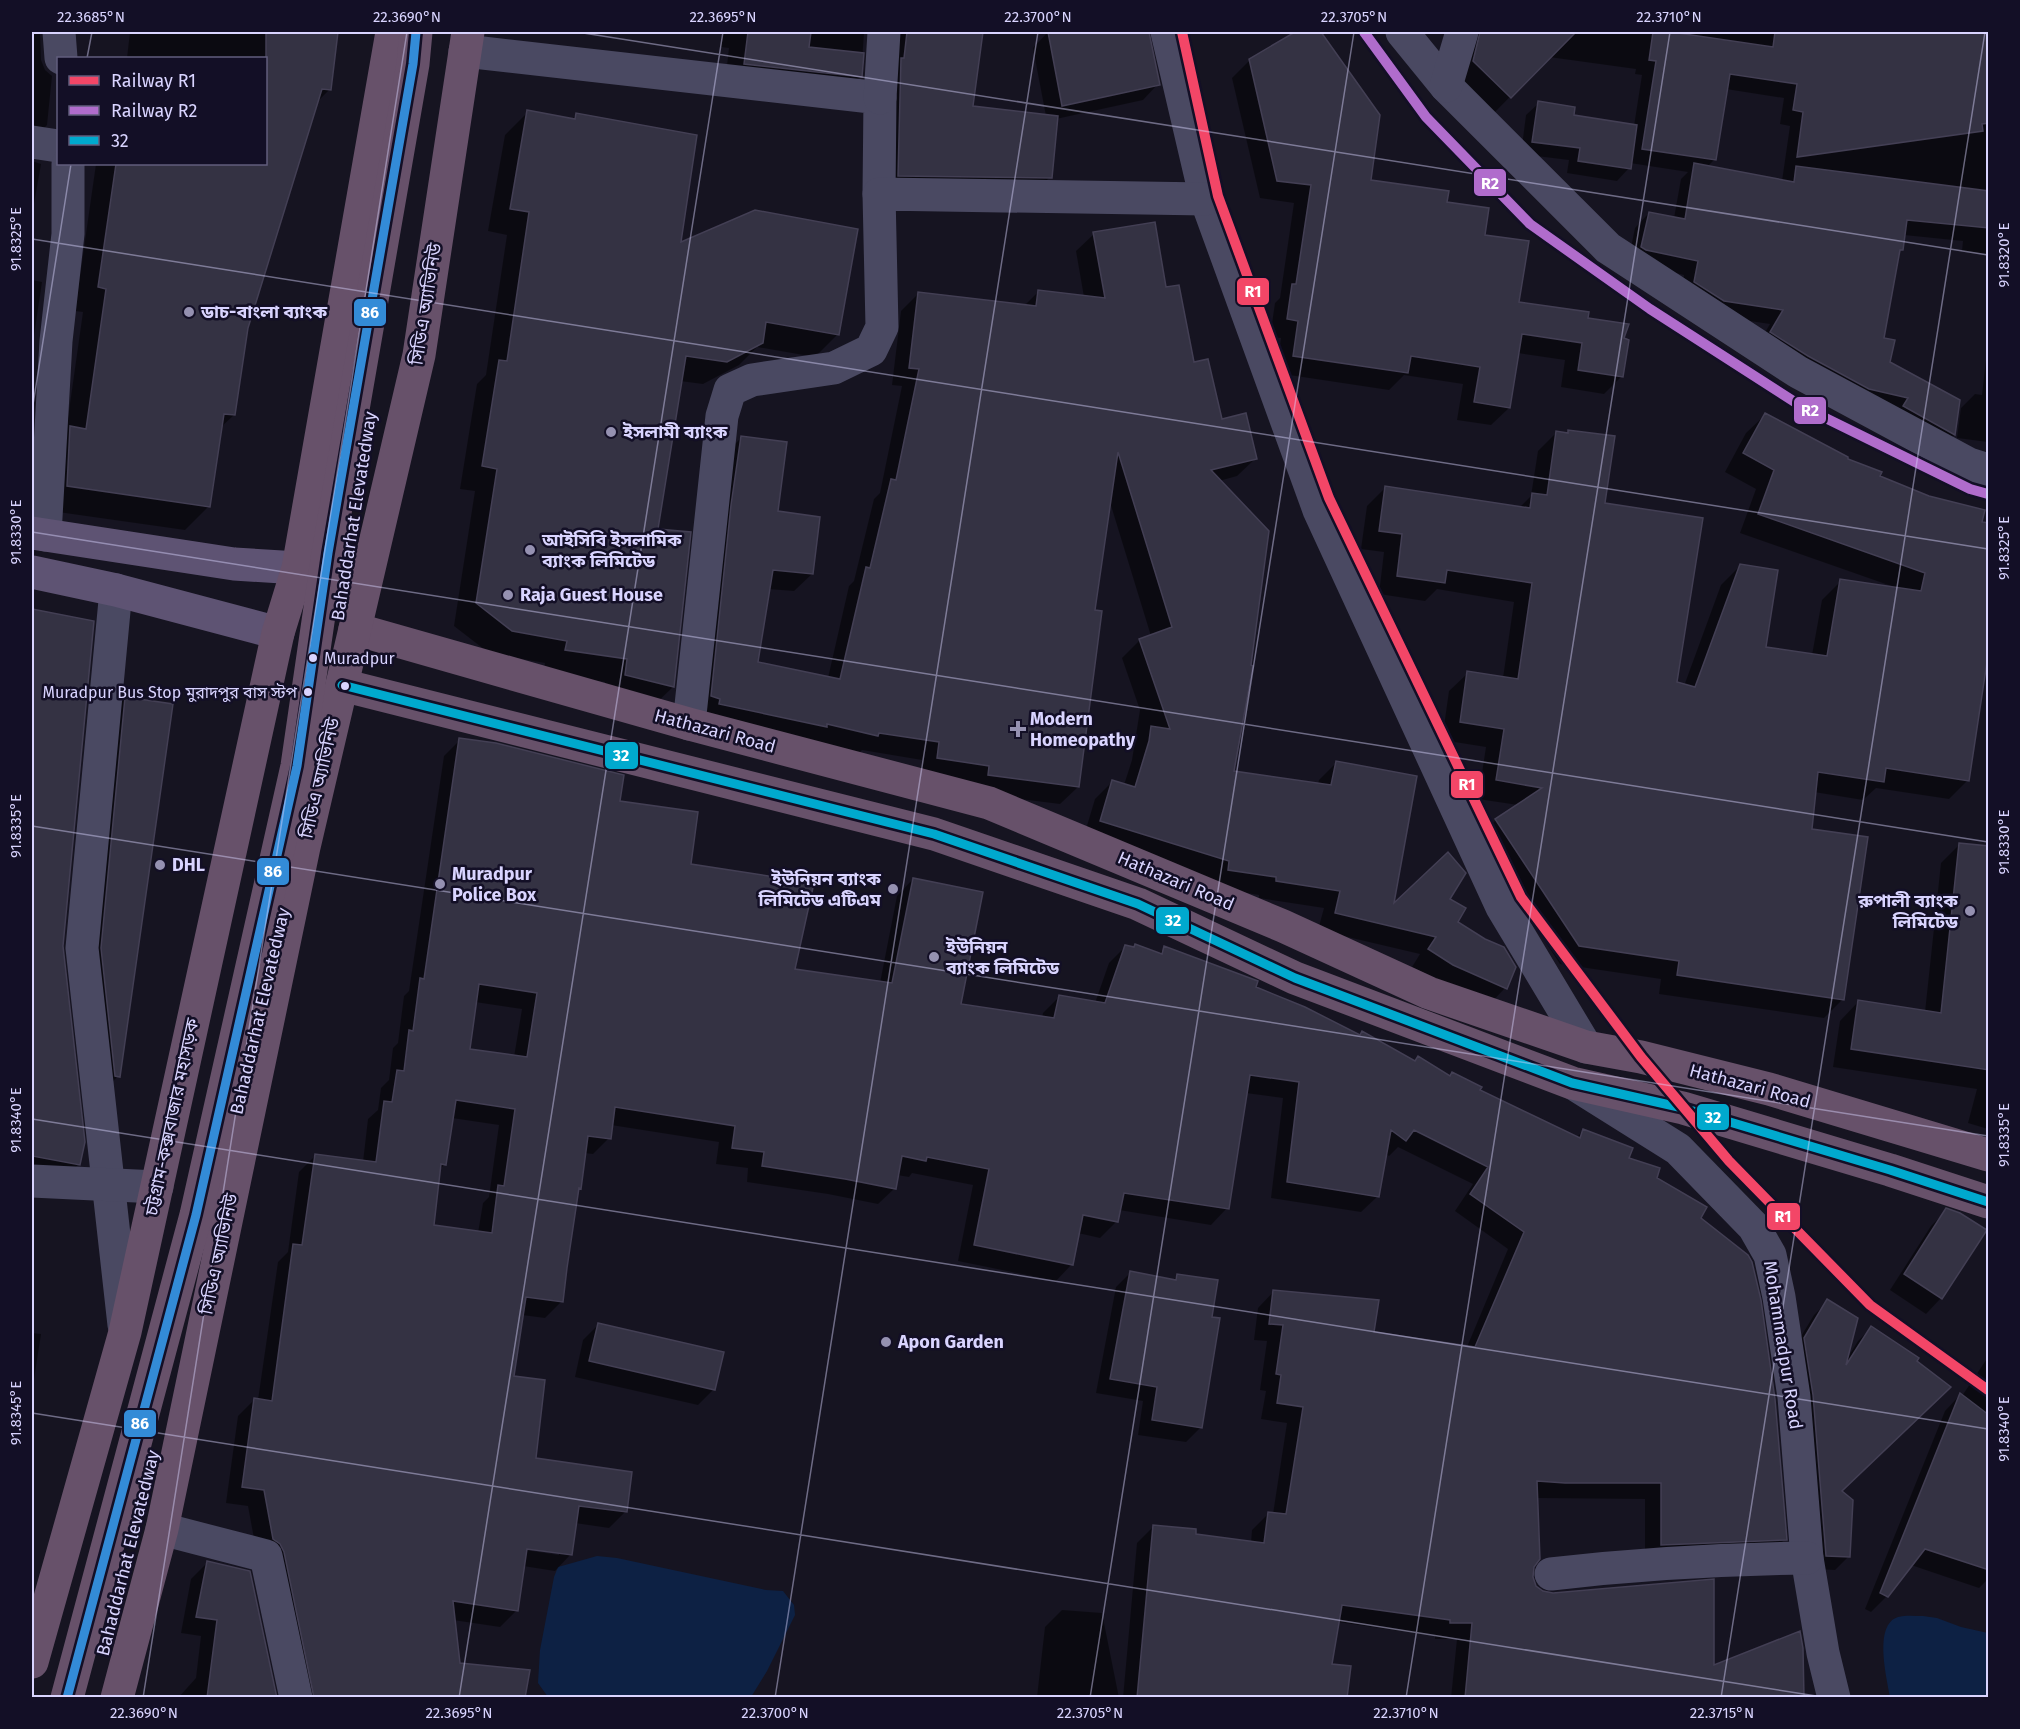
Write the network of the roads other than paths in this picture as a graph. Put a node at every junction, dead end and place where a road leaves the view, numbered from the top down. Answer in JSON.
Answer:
{"nodes":[{"id":1,"x":59,"y":32,"type":"edge"},
{"id":2,"x":392,"y":32,"type":"edge"},
{"id":3,"x":416,"y":32,"type":"edge"},
{"id":4,"x":435,"y":32,"type":"edge"},
{"id":5,"x":884,"y":32,"type":"edge"},
{"id":6,"x":1167,"y":32,"type":"edge"},
{"id":7,"x":1402,"y":32,"type":"edge"},
{"id":8,"x":1462,"y":32,"type":"edge"},
{"id":9,"x":467,"y":41,"type":"edge"},
{"id":10,"x":61,"y":57,"type":"edge"},
{"id":11,"x":1446,"y":86,"type":"junction"},
{"id":12,"x":880,"y":98,"type":"junction"},
{"id":13,"x":32,"y":142,"type":"edge"},
{"id":14,"x":57,"y":146,"type":"edge"},
{"id":15,"x":68,"y":165,"type":"edge"},
{"id":16,"x":879,"y":194,"type":"junction"},
{"id":17,"x":1206,"y":199,"type":"junction"},
{"id":18,"x":1989,"y":470,"type":"edge"},
{"id":19,"x":38,"y":534,"type":"edge"},
{"id":20,"x":297,"y":568,"type":"junction"},
{"id":21,"x":32,"y":572,"type":"edge"},
{"id":22,"x":116,"y":590,"type":"junction"},
{"id":23,"x":355,"y":629,"type":"junction"},
{"id":24,"x":278,"y":633,"type":"junction"},
{"id":25,"x":342,"y":685,"type":"junction"},
{"id":26,"x":689,"y":724,"type":"junction"},
{"id":27,"x":1586,"y":1047,"type":"junction"},
{"id":28,"x":1572,"y":1083,"type":"junction"},
{"id":29,"x":1989,"y":1155,"type":"edge"},
{"id":30,"x":32,"y":1181,"type":"edge"},
{"id":31,"x":157,"y":1187,"type":"junction"},
{"id":32,"x":1989,"y":1202,"type":"edge"},
{"id":33,"x":125,"y":1332,"type":"junction"},
{"id":34,"x":199,"y":1349,"type":"junction"},
{"id":35,"x":175,"y":1532,"type":"junction"},
{"id":36,"x":1807,"y":1558,"type":"junction"},
{"id":37,"x":1551,"y":1574,"type":"dead end"},
{"id":38,"x":32,"y":1662,"type":"edge"},
{"id":39,"x":68,"y":1698,"type":"edge"},
{"id":40,"x":92,"y":1698,"type":"edge"},
{"id":41,"x":117,"y":1698,"type":"edge"},
{"id":42,"x":296,"y":1698,"type":"edge"},
{"id":43,"x":1834,"y":1698,"type":"edge"}],
"edges":[{"from":1,"to":10,"type":"street"},
{"from":2,"to":20,"type":"highway"},
{"from":3,"to":39,"type":"highway","name":"Bahaddarhat Elevatedway","bridge":true},
{"from":4,"to":40,"type":"highway","name":"Bahaddarhat Elevatedway"},
{"from":5,"to":12,"type":"street"},
{"from":6,"to":17,"type":"street"},
{"from":7,"to":11,"type":"street"},
{"from":8,"to":11,"type":"street"},
{"from":9,"to":12,"type":"street"},
{"from":9,"to":23,"type":"highway","name":"সিডিএ অ্যাভিনিউ"},
{"from":11,"to":18,"type":"street"},
{"from":12,"to":16,"type":"street"},
{"from":13,"to":14,"type":"street"},
{"from":15,"to":19,"type":"street"},
{"from":16,"to":17,"type":"street"},
{"from":16,"to":26,"type":"street"},
{"from":17,"to":27,"type":"street"},
{"from":19,"to":20,"type":"main road"},
{"from":20,"to":24,"type":"highway","name":"চট্টগ্রাম-কক্সবাজার মহাসড়ক"},
{"from":21,"to":22,"type":"main road"},
{"from":22,"to":24,"type":"main road"},
{"from":22,"to":33,"type":"street"},
{"from":23,"to":25,"type":"highway","name":"সিডিএ অ্যাভিনিউ"},
{"from":23,"to":26,"type":"highway","name":"Hathazari Road"},
{"from":24,"to":31,"type":"highway","name":"চট্টগ্রাম-কক্সবাজার মহাসড়ক"},
{"from":25,"to":28,"type":"highway","name":"Hathazari Road"},
{"from":25,"to":34,"type":"highway","name":"সিডিএ অ্যাভিনিউ"},
{"from":26,"to":27,"type":"highway","name":"Hathazari Road"},
{"from":27,"to":29,"type":"highway","name":"Hathazari Road"},
{"from":28,"to":32,"type":"highway","name":"Hathazari Road"},
{"from":28,"to":36,"type":"street","name":"Mohammadpur Road"},
{"from":30,"to":31,"type":"street"},
{"from":31,"to":33,"type":"highway","name":"চট্টগ্রাম-কক্সবাজার মহাসড়ক"},
{"from":33,"to":34,"type":"highway"},
{"from":33,"to":38,"type":"highway","name":"চট্টগ্রাম-কক্সবাজার মহাসড়ক"},
{"from":34,"to":35,"type":"highway","name":"সিডিএ অ্যাভিনিউ"},
{"from":35,"to":41,"type":"highway","name":"সিডিএ অ্যাভিনিউ"},
{"from":35,"to":42,"type":"street"},
{"from":36,"to":37,"type":"street"},
{"from":36,"to":43,"type":"street","name":"Mohammadpur Road"}]}
